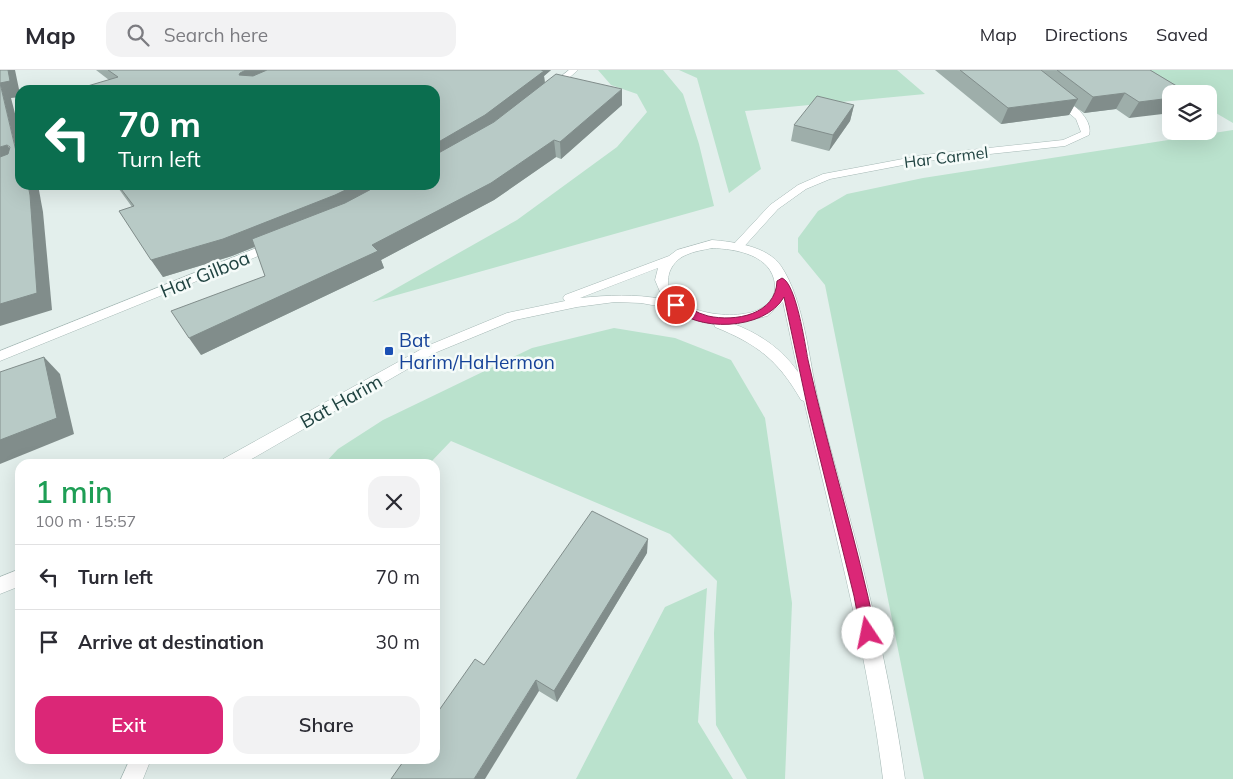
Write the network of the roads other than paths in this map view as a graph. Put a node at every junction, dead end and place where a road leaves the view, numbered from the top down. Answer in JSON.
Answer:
{"nodes":[{"id":1,"x":574,"y":70,"type":"edge"},
{"id":2,"x":546,"y":93,"type":"edge"},
{"id":3,"x":1051,"y":94,"type":"edge"},
{"id":4,"x":283,"y":242,"type":"edge"},
{"id":5,"x":737,"y":247,"type":"junction"},
{"id":6,"x":669,"y":260,"type":"junction"},
{"id":7,"x":782,"y":281,"type":"junction"},
{"id":8,"x":676,"y":305,"type":"junction"},
{"id":9,"x":537,"y":310,"type":"junction"},
{"id":10,"x":709,"y":320,"type":"junction"},
{"id":11,"x":0,"y":356,"type":"edge"},
{"id":12,"x":813,"y":410,"type":"junction"},
{"id":13,"x":239,"y":459,"type":"edge"},
{"id":14,"x":15,"y":579,"type":"edge"},
{"id":15,"x":0,"y":586,"type":"edge"},
{"id":16,"x":139,"y":764,"type":"edge"},
{"id":17,"x":132,"y":779,"type":"edge"},
{"id":18,"x":894,"y":779,"type":"edge"}],
"edges":[{"from":1,"to":2,"type":"street"},
{"from":3,"to":5,"type":"street","name":"Har Carmel"},
{"from":4,"to":11,"type":"street","name":"Har Gilboa"},
{"from":5,"to":6,"type":"street"},
{"from":5,"to":7,"type":"street"},
{"from":6,"to":8,"type":"street"},
{"from":6,"to":9,"type":"street","name":"Bat Harim"},
{"from":7,"to":10,"type":"street"},
{"from":7,"to":12,"type":"street"},
{"from":8,"to":9,"type":"street","name":"Bat Harim"},
{"from":8,"to":10,"type":"street"},
{"from":9,"to":13,"type":"street","name":"Bat Harim"},
{"from":10,"to":12,"type":"street"},
{"from":12,"to":18,"type":"street"},
{"from":14,"to":15,"type":"street"},
{"from":16,"to":17,"type":"street"}]}
